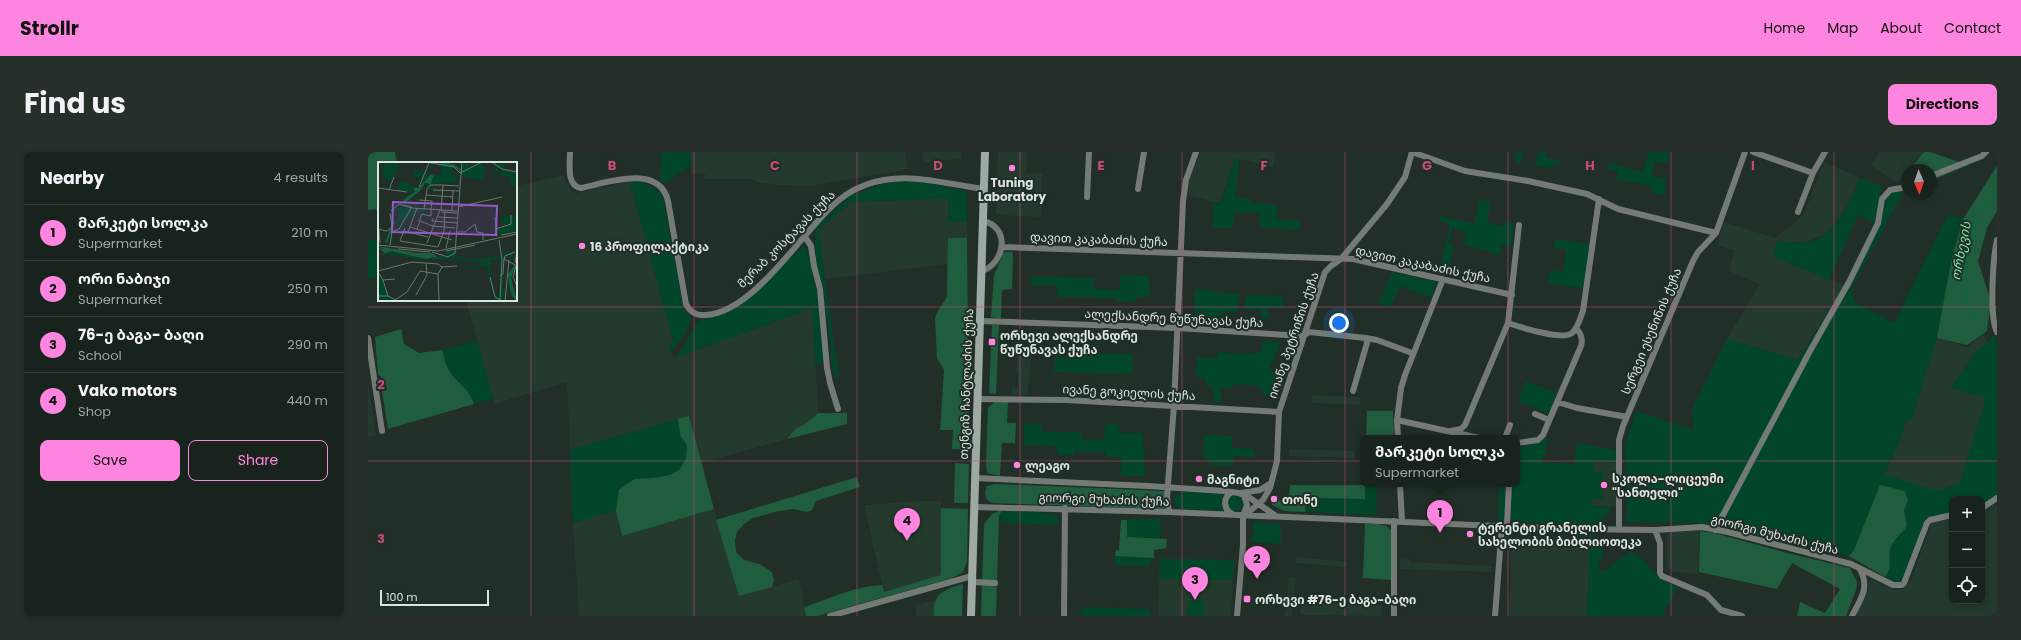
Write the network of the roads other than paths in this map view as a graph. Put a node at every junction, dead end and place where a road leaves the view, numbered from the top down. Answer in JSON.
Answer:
{"nodes":[{"id":1,"x":570,"y":152,"type":"edge"},
{"id":2,"x":985,"y":152,"type":"edge"},
{"id":3,"x":1089,"y":152,"type":"edge"},
{"id":4,"x":1144,"y":152,"type":"edge"},
{"id":5,"x":1196,"y":152,"type":"edge"},
{"id":6,"x":1412,"y":152,"type":"edge"},
{"id":7,"x":1745,"y":152,"type":"edge"},
{"id":8,"x":1754,"y":152,"type":"edge"},
{"id":9,"x":1825,"y":152,"type":"edge"},
{"id":10,"x":1986,"y":152,"type":"edge"},
{"id":11,"x":1813,"y":173,"type":"junction"},
{"id":12,"x":1937,"y":174,"type":"edge"},
{"id":13,"x":1138,"y":188,"type":"dead end"},
{"id":14,"x":1901,"y":188,"type":"edge"},
{"id":15,"x":984,"y":189,"type":"junction"},
{"id":16,"x":1087,"y":197,"type":"dead end"},
{"id":17,"x":1599,"y":199,"type":"junction"},
{"id":18,"x":1798,"y":212,"type":"dead end"},
{"id":19,"x":983,"y":221,"type":"junction"},
{"id":20,"x":1518,"y":225,"type":"dead end"},
{"id":21,"x":1716,"y":233,"type":"junction"},
{"id":22,"x":805,"y":237,"type":"junction"},
{"id":23,"x":1997,"y":240,"type":"edge"},
{"id":24,"x":1002,"y":246,"type":"junction"},
{"id":25,"x":1180,"y":252,"type":"junction"},
{"id":26,"x":1341,"y":259,"type":"junction"},
{"id":27,"x":982,"y":271,"type":"junction"},
{"id":28,"x":1443,"y":279,"type":"junction"},
{"id":29,"x":1512,"y":295,"type":"junction"},
{"id":30,"x":980,"y":321,"type":"junction"},
{"id":31,"x":1508,"y":323,"type":"junction"},
{"id":32,"x":1177,"y":328,"type":"junction"},
{"id":33,"x":1576,"y":328,"type":"junction"},
{"id":34,"x":1997,"y":332,"type":"edge"},
{"id":35,"x":1303,"y":336,"type":"junction"},
{"id":36,"x":368,"y":338,"type":"edge"},
{"id":37,"x":1366,"y":338,"type":"junction"},
{"id":38,"x":1412,"y":353,"type":"junction"},
{"id":39,"x":1353,"y":391,"type":"dead end"},
{"id":40,"x":978,"y":399,"type":"junction"},
{"id":41,"x":1557,"y":402,"type":"junction"},
{"id":42,"x":1174,"y":405,"type":"junction"},
{"id":43,"x":838,"y":409,"type":"dead end"},
{"id":44,"x":1279,"y":412,"type":"junction"},
{"id":45,"x":1535,"y":414,"type":"dead end"},
{"id":46,"x":1627,"y":417,"type":"junction"},
{"id":47,"x":1397,"y":420,"type":"junction"},
{"id":48,"x":1549,"y":420,"type":"junction"},
{"id":49,"x":1510,"y":425,"type":"dead end"},
{"id":50,"x":382,"y":431,"type":"dead end"},
{"id":51,"x":1451,"y":431,"type":"junction"},
{"id":52,"x":1398,"y":435,"type":"edge"},
{"id":53,"x":1467,"y":435,"type":"edge"},
{"id":54,"x":1506,"y":435,"type":"edge"},
{"id":55,"x":1520,"y":443,"type":"edge"},
{"id":56,"x":975,"y":478,"type":"junction"},
{"id":57,"x":1272,"y":482,"type":"junction"},
{"id":58,"x":1168,"y":487,"type":"junction"},
{"id":59,"x":1400,"y":487,"type":"edge"},
{"id":60,"x":1509,"y":487,"type":"edge"},
{"id":61,"x":1232,"y":492,"type":"junction"},
{"id":62,"x":1242,"y":494,"type":"junction"},
{"id":63,"x":1997,"y":498,"type":"edge"},
{"id":64,"x":1259,"y":504,"type":"junction"},
{"id":65,"x":974,"y":506,"type":"junction"},
{"id":66,"x":1985,"y":506,"type":"edge"},
{"id":67,"x":1065,"y":508,"type":"junction"},
{"id":68,"x":1169,"y":512,"type":"junction"},
{"id":69,"x":1234,"y":515,"type":"junction"},
{"id":70,"x":1243,"y":516,"type":"junction"},
{"id":71,"x":1949,"y":516,"type":"edge"},
{"id":72,"x":1277,"y":517,"type":"junction"},
{"id":73,"x":1394,"y":521,"type":"junction"},
{"id":74,"x":1402,"y":522,"type":"junction"},
{"id":75,"x":1504,"y":525,"type":"junction"},
{"id":76,"x":1619,"y":530,"type":"junction"},
{"id":77,"x":1655,"y":530,"type":"junction"},
{"id":78,"x":1716,"y":530,"type":"junction"},
{"id":79,"x":1860,"y":568,"type":"junction"},
{"id":80,"x":972,"y":579,"type":"junction"},
{"id":81,"x":995,"y":583,"type":"dead end"},
{"id":82,"x":830,"y":616,"type":"edge"},
{"id":83,"x":971,"y":616,"type":"edge"},
{"id":84,"x":1064,"y":616,"type":"edge"},
{"id":85,"x":1237,"y":616,"type":"edge"},
{"id":86,"x":1394,"y":616,"type":"edge"},
{"id":87,"x":1496,"y":616,"type":"edge"},
{"id":88,"x":1742,"y":616,"type":"edge"},
{"id":89,"x":1852,"y":616,"type":"edge"}],
"edges":[{"from":1,"to":22,"type":"street","name":"მერაბ კოსტავას ქუჩა"},
{"from":2,"to":15,"type":"street","name":"თენგიზ ჩანტლაძის ქუჩა"},
{"from":3,"to":16,"type":"street"},
{"from":4,"to":13,"type":"street"},
{"from":5,"to":25,"type":"street"},
{"from":6,"to":17,"type":"street"},
{"from":6,"to":26,"type":"street","name":"იოანე პეტრიწის ქუჩა"},
{"from":7,"to":21,"type":"street","name":"სერგეი ესენინის ქუჩა"},
{"from":8,"to":11,"type":"street"},
{"from":9,"to":11,"type":"street"},
{"from":10,"to":12,"type":"street"},
{"from":11,"to":18,"type":"street"},
{"from":14,"to":78,"type":"street"},
{"from":15,"to":19,"type":"street","name":"თენგიზ ჩანტლაძის ქუჩა"},
{"from":15,"to":22,"type":"street","name":"მერაბ კოსტავას ქუჩა"},
{"from":17,"to":21,"type":"street"},
{"from":17,"to":33,"type":"street"},
{"from":19,"to":24,"type":"street"},
{"from":19,"to":27,"type":"street","name":"თენგიზ ჩანტლაძის ქუჩა"},
{"from":20,"to":29,"type":"street"},
{"from":21,"to":46,"type":"street","name":"სერგეი ესენინის ქუჩა"},
{"from":22,"to":43,"type":"street"},
{"from":23,"to":34,"type":"street"},
{"from":24,"to":25,"type":"street","name":"დავით კაკაბაძის ქუჩა"},
{"from":24,"to":27,"type":"street"},
{"from":25,"to":26,"type":"street","name":"დავით კაკაბაძის ქუჩა"},
{"from":25,"to":32,"type":"street"},
{"from":26,"to":28,"type":"street","name":"დავით კაკაბაძის ქუჩა"},
{"from":26,"to":35,"type":"street","name":"იოანე პეტრიწის ქუჩა"},
{"from":27,"to":30,"type":"street","name":"თენგიზ ჩანტლაძის ქუჩა"},
{"from":28,"to":29,"type":"street","name":"დავით კაკაბაძის ქუჩა"},
{"from":28,"to":38,"type":"street"},
{"from":29,"to":31,"type":"street"},
{"from":30,"to":32,"type":"street","name":"ალექსანდრე წუწუნავას ქუჩა"},
{"from":30,"to":40,"type":"street","name":"თენგიზ ჩანტლაძის ქუჩა"},
{"from":31,"to":33,"type":"street"},
{"from":31,"to":51,"type":"street"},
{"from":32,"to":35,"type":"street","name":"ალექსანდრე წუწუნავას ქუჩა"},
{"from":32,"to":42,"type":"street"},
{"from":33,"to":41,"type":"street"},
{"from":35,"to":37,"type":"street","name":"ალექსანდრე წუწუნავას ქუჩა"},
{"from":35,"to":44,"type":"street","name":"იოანე პეტრიწის ქუჩა"},
{"from":36,"to":50,"type":"street"},
{"from":37,"to":38,"type":"street","name":"ალექსანდრე წუწუნავას ქუჩა"},
{"from":37,"to":39,"type":"street"},
{"from":38,"to":47,"type":"street"},
{"from":40,"to":42,"type":"street","name":"ივანე გოკიელის ქუჩა"},
{"from":40,"to":56,"type":"street","name":"თენგიზ ჩანტლაძის ქუჩა"},
{"from":41,"to":46,"type":"street"},
{"from":41,"to":48,"type":"street"},
{"from":42,"to":44,"type":"street","name":"ივანე გოკიელის ქუჩა"},
{"from":42,"to":58,"type":"street"},
{"from":44,"to":57,"type":"street","name":"იოანე პეტრიწის ქუჩა"},
{"from":45,"to":48,"type":"street"},
{"from":46,"to":76,"type":"street","name":"სერგეი ესენინის ქუჩა"},
{"from":47,"to":51,"type":"street"},
{"from":47,"to":52,"type":"street"},
{"from":48,"to":55,"type":"street"},
{"from":49,"to":54,"type":"street"},
{"from":51,"to":53,"type":"street"},
{"from":56,"to":58,"type":"street","name":"გიორგი მუხაძის ქუჩა"},
{"from":56,"to":65,"type":"street","name":"თენგიზ ჩანტლაძის ქუჩა"},
{"from":57,"to":62,"type":"street"},
{"from":57,"to":64,"type":"street","name":"იოანე პეტრიწის ქუჩა"},
{"from":58,"to":61,"type":"street","name":"გიორგი მუხაძის ქუჩა"},
{"from":58,"to":68,"type":"street"},
{"from":59,"to":74,"type":"street"},
{"from":60,"to":75,"type":"street"},
{"from":61,"to":62,"type":"street","name":"გიორგი მუხაძის ქუჩა"},
{"from":61,"to":69,"type":"street"},
{"from":62,"to":64,"type":"street"},
{"from":62,"to":70,"type":"street"},
{"from":63,"to":66,"type":"street"},
{"from":64,"to":70,"type":"street","name":"იოანე პეტრიწის ქუჩა"},
{"from":64,"to":72,"type":"street"},
{"from":65,"to":67,"type":"street","name":"გიორგი მუხაძის ქუჩა"},
{"from":65,"to":80,"type":"street","name":"თენგიზ ჩანტლაძის ქუჩა"},
{"from":67,"to":68,"type":"street","name":"გიორგი მუხაძის ქუჩა"},
{"from":67,"to":84,"type":"street"},
{"from":68,"to":69,"type":"street","name":"გიორგი მუხაძის ქუჩა"},
{"from":69,"to":70,"type":"street","name":"გიორგი მუხაძის ქუჩა"},
{"from":70,"to":72,"type":"street","name":"გიორგი მუხაძის ქუჩა"},
{"from":70,"to":85,"type":"street"},
{"from":71,"to":79,"type":"street","name":"გიორგი მუხაძის ქუჩა"},
{"from":72,"to":73,"type":"street","name":"გიორგი მუხაძის ქუჩა"},
{"from":73,"to":74,"type":"street","name":"გიორგი მუხაძის ქუჩა"},
{"from":73,"to":86,"type":"street"},
{"from":74,"to":75,"type":"street","name":"გიორგი მუხაძის ქუჩა"},
{"from":75,"to":76,"type":"street","name":"გიორგი მუხაძის ქუჩა"},
{"from":75,"to":87,"type":"street"},
{"from":76,"to":77,"type":"street","name":"გიორგი მუხაძის ქუჩა"},
{"from":77,"to":78,"type":"street","name":"გიორგი მუხაძის ქუჩა"},
{"from":77,"to":88,"type":"street"},
{"from":78,"to":79,"type":"street","name":"გიორგი მუხაძის ქუჩა"},
{"from":79,"to":89,"type":"street"},
{"from":80,"to":81,"type":"street"},
{"from":80,"to":82,"type":"street"},
{"from":80,"to":83,"type":"street","name":"თენგიზ ჩანტლაძის ქუჩა"}]}
